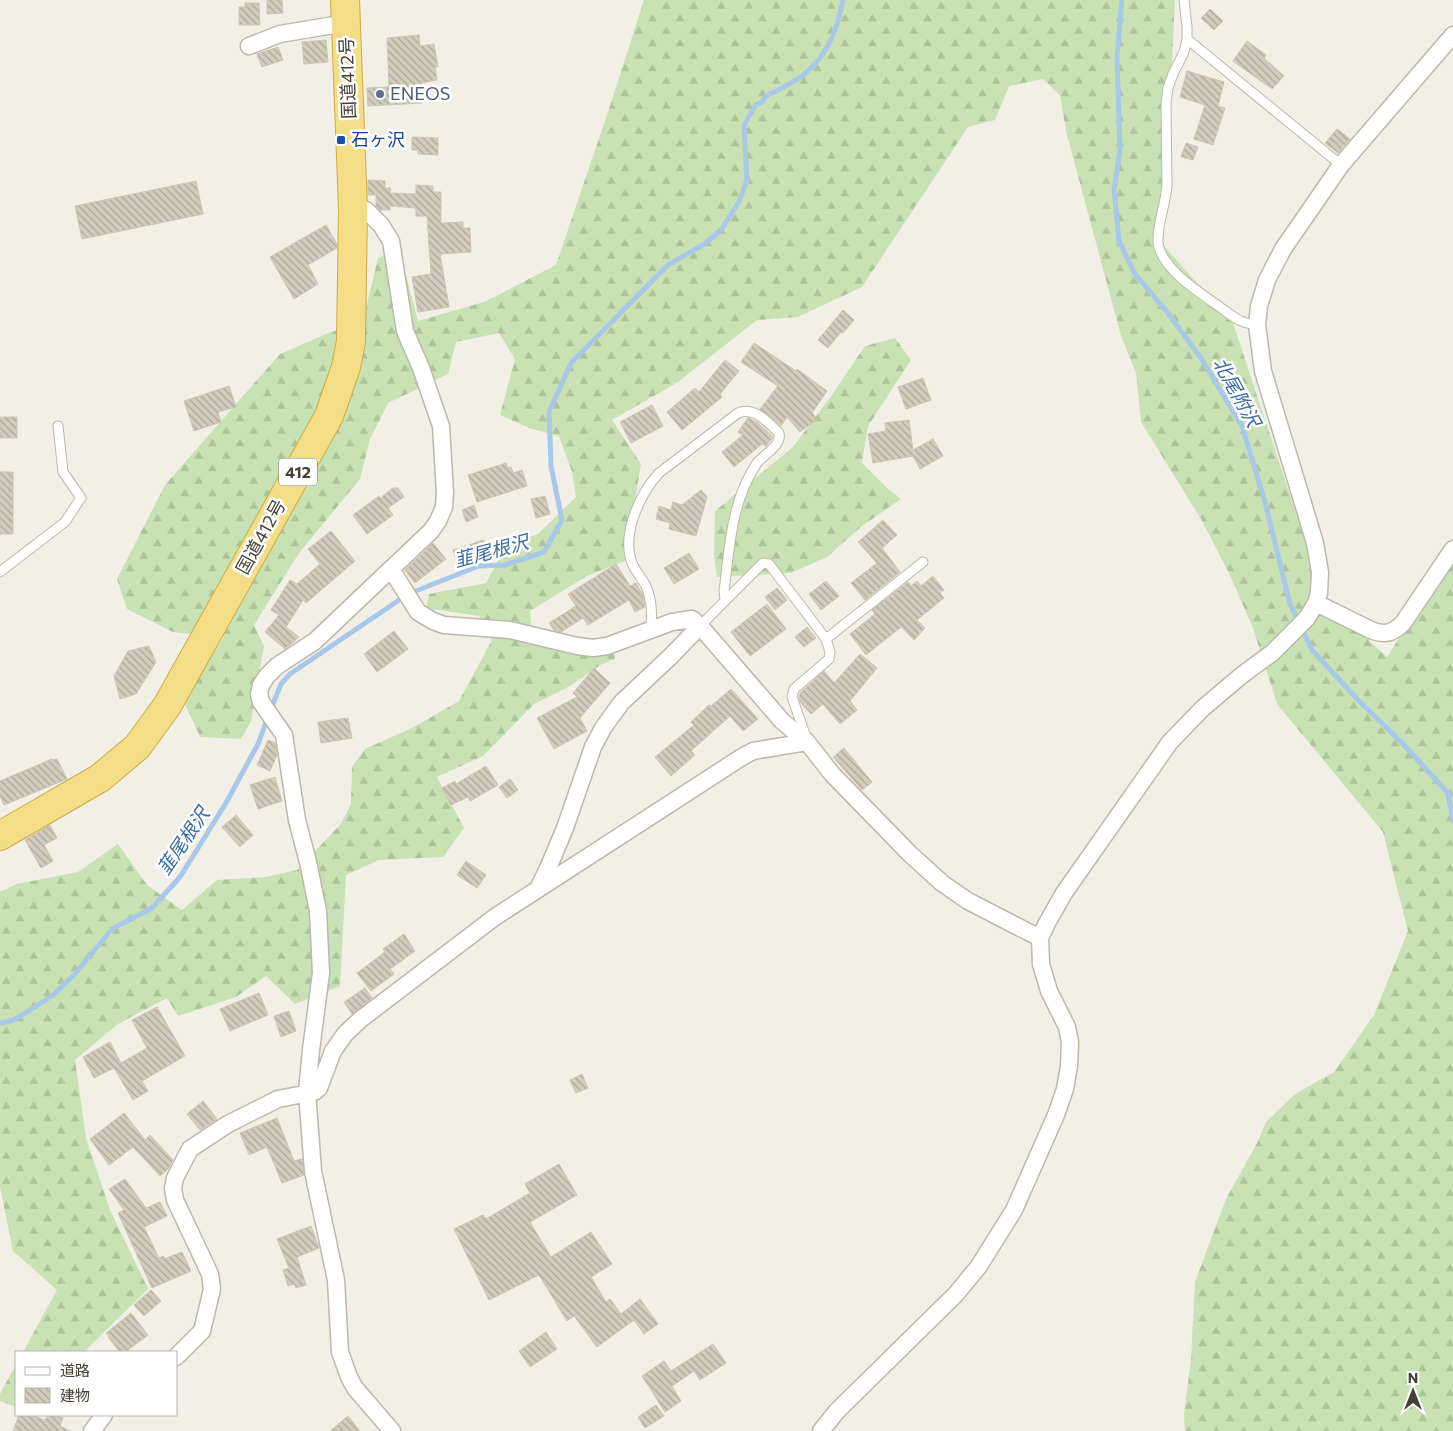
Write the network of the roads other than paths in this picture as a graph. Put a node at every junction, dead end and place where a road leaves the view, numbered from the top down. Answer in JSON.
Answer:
{"nodes":[{"id":1,"x":1184,"y":0,"type":"edge"},
{"id":2,"x":346,"y":12,"type":"edge"},
{"id":3,"x":1453,"y":35,"type":"edge"},
{"id":4,"x":1187,"y":39,"type":"junction"},
{"id":5,"x":249,"y":46,"type":"dead end"},
{"id":6,"x":1341,"y":165,"type":"junction"},
{"id":7,"x":353,"y":209,"type":"junction"},
{"id":8,"x":1257,"y":325,"type":"junction"},
{"id":9,"x":58,"y":426,"type":"dead end"},
{"id":10,"x":1453,"y":549,"type":"edge"},
{"id":11,"x":923,"y":562,"type":"dead end"},
{"id":12,"x":391,"y":569,"type":"junction"},
{"id":13,"x":0,"y":572,"type":"edge"},
{"id":14,"x":725,"y":599,"type":"junction"},
{"id":15,"x":1316,"y":603,"type":"junction"},
{"id":16,"x":700,"y":626,"type":"junction"},
{"id":17,"x":651,"y":628,"type":"junction"},
{"id":18,"x":826,"y":639,"type":"junction"},
{"id":19,"x":807,"y":742,"type":"junction"},
{"id":20,"x":0,"y":836,"type":"edge"},
{"id":21,"x":538,"y":889,"type":"junction"},
{"id":22,"x":1040,"y":938,"type":"junction"},
{"id":23,"x":307,"y":1092,"type":"junction"},
{"id":24,"x":178,"y":1355,"type":"edge"},
{"id":25,"x":103,"y":1416,"type":"edge"},
{"id":26,"x":92,"y":1431,"type":"edge"},
{"id":27,"x":392,"y":1431,"type":"edge"},
{"id":28,"x":822,"y":1431,"type":"edge"}],
"edges":[{"from":1,"to":4,"type":"lane"},
{"from":2,"to":5,"type":"street"},
{"from":2,"to":7,"type":"highway","name":"国道412号","number":"412"},
{"from":3,"to":6,"type":"street"},
{"from":4,"to":6,"type":"lane"},
{"from":4,"to":8,"type":"lane"},
{"from":6,"to":8,"type":"street"},
{"from":7,"to":12,"type":"street"},
{"from":7,"to":20,"type":"highway","name":"国道412号","number":"412"},
{"from":8,"to":15,"type":"street"},
{"from":9,"to":13,"type":"lane"},
{"from":10,"to":15,"type":"street"},
{"from":11,"to":18,"type":"lane"},
{"from":12,"to":17,"type":"street"},
{"from":12,"to":23,"type":"street"},
{"from":14,"to":16,"type":"lane"},
{"from":14,"to":17,"type":"lane"},
{"from":14,"to":18,"type":"lane"},
{"from":15,"to":22,"type":"street"},
{"from":16,"to":17,"type":"street"},
{"from":16,"to":19,"type":"street"},
{"from":16,"to":21,"type":"street"},
{"from":18,"to":19,"type":"lane"},
{"from":19,"to":21,"type":"street"},
{"from":19,"to":22,"type":"street"},
{"from":21,"to":23,"type":"street"},
{"from":22,"to":28,"type":"street"},
{"from":23,"to":24,"type":"street"},
{"from":23,"to":27,"type":"street"},
{"from":25,"to":26,"type":"street"}]}
